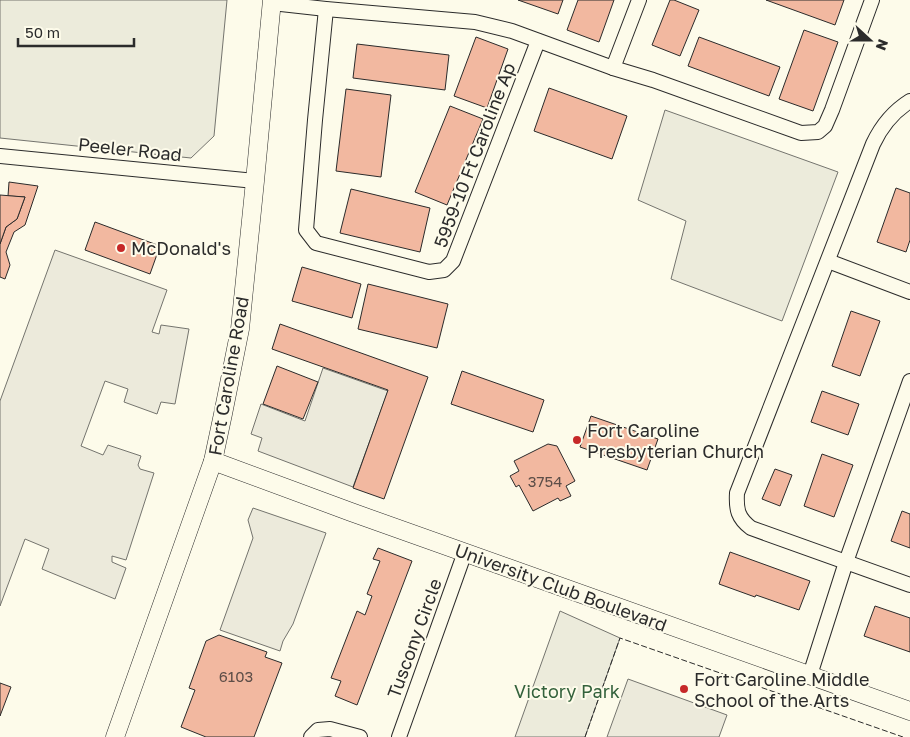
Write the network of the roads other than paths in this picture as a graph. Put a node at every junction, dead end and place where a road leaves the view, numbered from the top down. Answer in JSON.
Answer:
{"nodes":[{"id":1,"x":639,"y":0,"type":"edge"},
{"id":2,"x":872,"y":0,"type":"edge"},
{"id":3,"x":272,"y":2,"type":"edge"},
{"id":4,"x":326,"y":9,"type":"junction"},
{"id":5,"x":538,"y":41,"type":"junction"},
{"id":6,"x":613,"y":68,"type":"junction"},
{"id":7,"x":910,"y":101,"type":"edge"},
{"id":8,"x":0,"y":156,"type":"edge"},
{"id":9,"x":255,"y":181,"type":"junction"},
{"id":10,"x":828,"y":261,"type":"junction"},
{"id":11,"x":910,"y":292,"type":"edge"},
{"id":12,"x":910,"y":381,"type":"edge"},
{"id":13,"x":213,"y":462,"type":"junction"},
{"id":14,"x":465,"y":552,"type":"junction"},
{"id":15,"x":846,"y":562,"type":"junction"},
{"id":16,"x":910,"y":585,"type":"edge"},
{"id":17,"x":810,"y":675,"type":"junction"},
{"id":18,"x":910,"y":711,"type":"edge"},
{"id":19,"x":115,"y":737,"type":"edge"},
{"id":20,"x":311,"y":737,"type":"edge"},
{"id":21,"x":360,"y":737,"type":"edge"},
{"id":22,"x":399,"y":737,"type":"edge"}],
"edges":[{"from":1,"to":6,"type":"street"},
{"from":2,"to":6,"type":"street"},
{"from":3,"to":4,"type":"street"},
{"from":3,"to":9,"type":"street","name":"Fort Caroline Road"},
{"from":4,"to":5,"type":"street"},
{"from":4,"to":5,"type":"street","name":"5959-10 Ft Caroline Ap"},
{"from":5,"to":6,"type":"street"},
{"from":7,"to":10,"type":"street"},
{"from":8,"to":9,"type":"street","name":"Peeler Road"},
{"from":9,"to":13,"type":"street","name":"Fort Caroline Road"},
{"from":10,"to":11,"type":"street"},
{"from":10,"to":15,"type":"street"},
{"from":12,"to":15,"type":"street"},
{"from":13,"to":14,"type":"street","name":"University Club Boulevard"},
{"from":13,"to":19,"type":"street","name":"Fort Caroline Road"},
{"from":14,"to":17,"type":"street","name":"University Club Boulevard"},
{"from":14,"to":22,"type":"street","name":"Tuscony Circle"},
{"from":15,"to":16,"type":"street"},
{"from":15,"to":17,"type":"street"},
{"from":17,"to":18,"type":"street","name":"University Club Boulevard"},
{"from":20,"to":21,"type":"street"}]}
